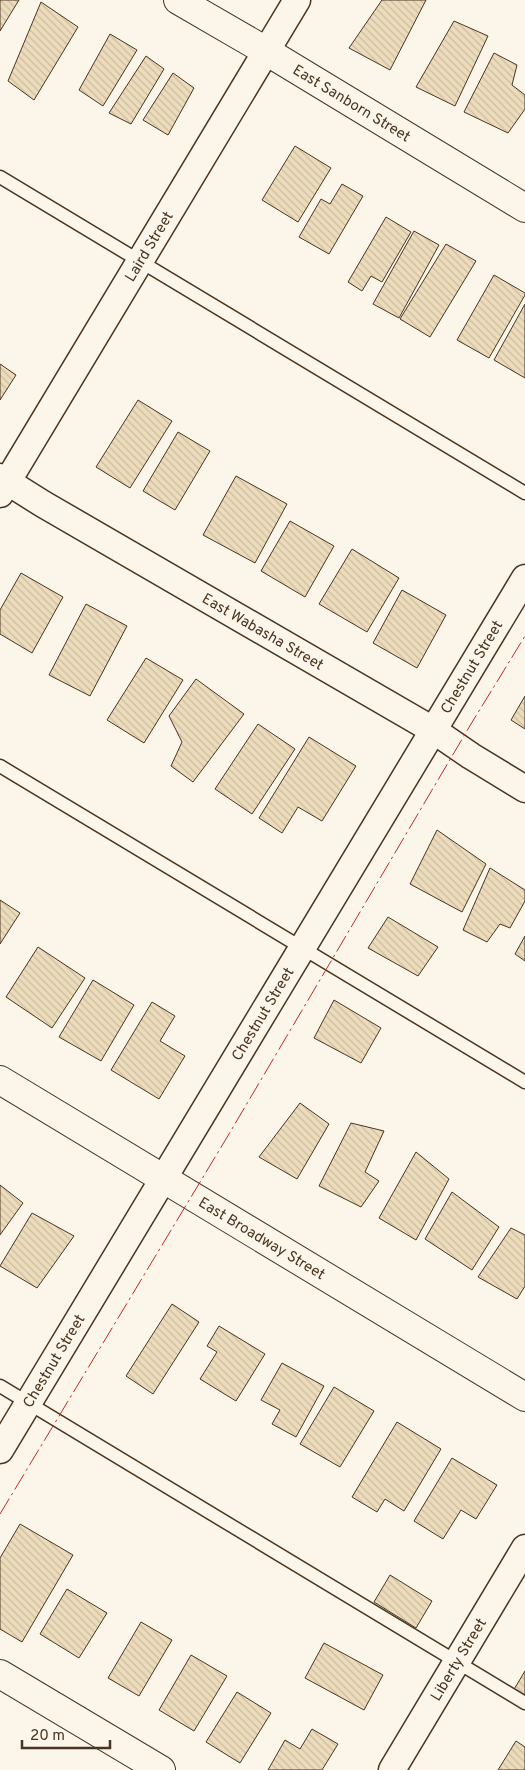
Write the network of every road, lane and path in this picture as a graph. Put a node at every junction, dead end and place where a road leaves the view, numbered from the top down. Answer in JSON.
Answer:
{"nodes":[{"id":1,"x":178,"y":0,"type":"edge"},
{"id":2,"x":297,"y":0,"type":"edge"},
{"id":3,"x":266,"y":51,"type":"junction"},
{"id":4,"x":0,"y":177,"type":"edge"},
{"id":5,"x":525,"y":208,"type":"edge"},
{"id":6,"x":140,"y":260,"type":"junction"},
{"id":7,"x":2,"y":484,"type":"edge"},
{"id":8,"x":525,"y":493,"type":"edge"},
{"id":9,"x":525,"y":578,"type":"edge"},
{"id":10,"x":433,"y":730,"type":"junction"},
{"id":11,"x":0,"y":766,"type":"edge"},
{"id":12,"x":525,"y":789,"type":"edge"},
{"id":13,"x":302,"y":948,"type":"junction"},
{"id":14,"x":0,"y":1080,"type":"edge"},
{"id":15,"x":525,"y":1082,"type":"edge"},
{"id":16,"x":163,"y":1179,"type":"junction"},
{"id":17,"x":0,"y":1386,"type":"edge"},
{"id":18,"x":525,"y":1397,"type":"edge"},
{"id":19,"x":28,"y":1402,"type":"junction"},
{"id":20,"x":0,"y":1450,"type":"edge"},
{"id":21,"x":525,"y":1548,"type":"edge"},
{"id":22,"x":457,"y":1661,"type":"junction"},
{"id":23,"x":0,"y":1674,"type":"edge"},
{"id":24,"x":525,"y":1704,"type":"edge"},
{"id":25,"x":161,"y":1770,"type":"edge"},
{"id":26,"x":392,"y":1770,"type":"edge"}],
"edges":[{"from":1,"to":3,"type":"main road","name":"East Sanborn Street"},
{"from":2,"to":3,"type":"street","name":"Laird Street"},
{"from":3,"to":5,"type":"main road","name":"East Sanborn Street"},
{"from":3,"to":6,"type":"street","name":"Laird Street"},
{"from":4,"to":6,"type":"lane"},
{"from":6,"to":7,"type":"street","name":"Laird Street"},
{"from":6,"to":8,"type":"lane"},
{"from":7,"to":10,"type":"street","name":"East Wabasha Street"},
{"from":9,"to":10,"type":"street","name":"Chestnut Street"},
{"from":10,"to":12,"type":"street","name":"East Wabasha Street"},
{"from":10,"to":13,"type":"street","name":"Chestnut Street"},
{"from":11,"to":13,"type":"lane"},
{"from":13,"to":15,"type":"lane"},
{"from":13,"to":16,"type":"street","name":"Chestnut Street"},
{"from":14,"to":16,"type":"main road","name":"East Broadway Street"},
{"from":16,"to":18,"type":"main road","name":"East Broadway Street"},
{"from":16,"to":19,"type":"street","name":"Chestnut Street"},
{"from":17,"to":19,"type":"lane"},
{"from":19,"to":20,"type":"street","name":"Chestnut Street"},
{"from":19,"to":22,"type":"lane"},
{"from":21,"to":22,"type":"street","name":"Liberty Street"},
{"from":22,"to":24,"type":"lane"},
{"from":22,"to":26,"type":"street","name":"Liberty Street"},
{"from":23,"to":25,"type":"main road"}]}
